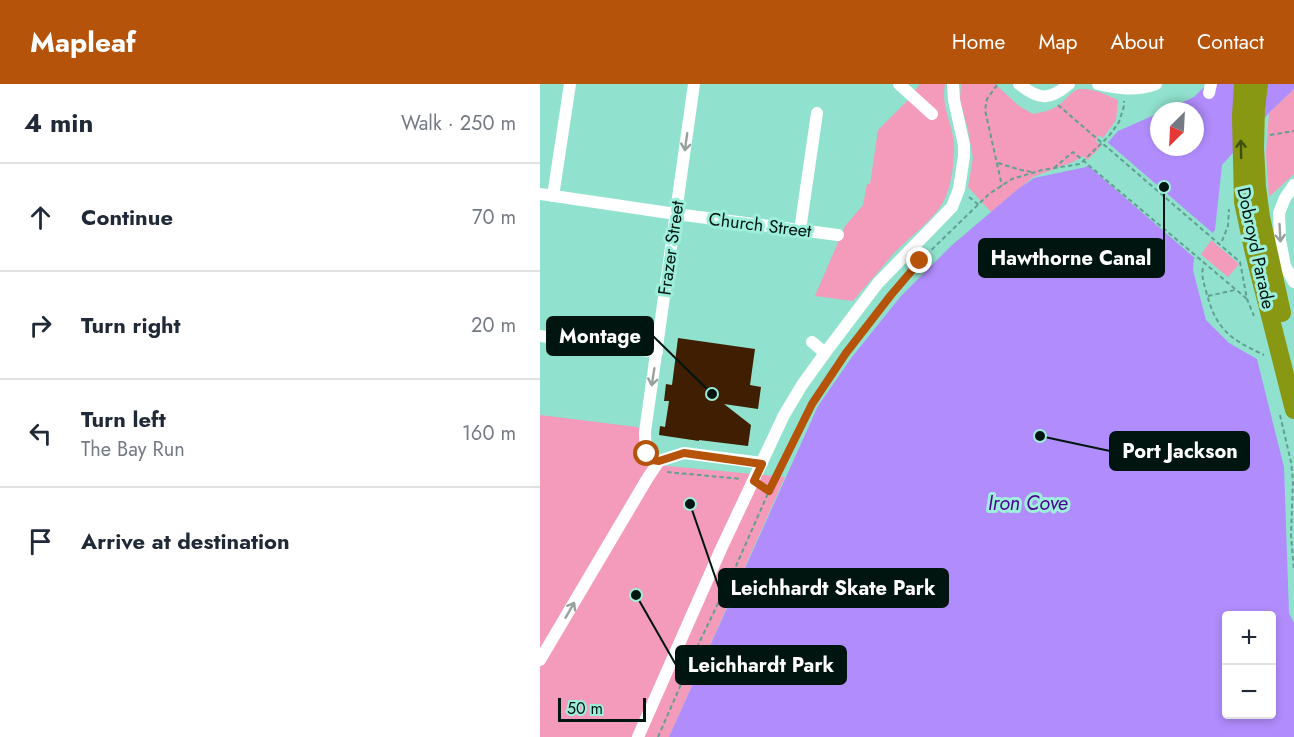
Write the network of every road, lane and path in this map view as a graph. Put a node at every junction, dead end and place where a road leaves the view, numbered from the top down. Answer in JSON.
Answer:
{"nodes":[{"id":1,"x":570,"y":84,"type":"edge"},
{"id":2,"x":694,"y":84,"type":"edge"},
{"id":3,"x":899,"y":84,"type":"edge"},
{"id":4,"x":953,"y":84,"type":"edge"},
{"id":5,"x":1019,"y":84,"type":"edge"},
{"id":6,"x":1069,"y":84,"type":"edge"},
{"id":7,"x":1098,"y":84,"type":"edge"},
{"id":8,"x":1156,"y":84,"type":"edge"},
{"id":9,"x":1243,"y":84,"type":"edge"},
{"id":10,"x":1259,"y":84,"type":"edge"},
{"id":11,"x":997,"y":85,"type":"edge"},
{"id":12,"x":1124,"y":89,"type":"junction"},
{"id":13,"x":1049,"y":97,"type":"junction"},
{"id":14,"x":817,"y":113,"type":"dead end"},
{"id":15,"x":932,"y":114,"type":"dead end"},
{"id":16,"x":998,"y":163,"type":"junction"},
{"id":17,"x":1054,"y":168,"type":"junction"},
{"id":18,"x":1035,"y":172,"type":"junction"},
{"id":19,"x":1294,"y":185,"type":"edge"},
{"id":20,"x":1002,"y":186,"type":"junction"},
{"id":21,"x":540,"y":194,"type":"edge"},
{"id":22,"x":553,"y":196,"type":"junction"},
{"id":23,"x":676,"y":214,"type":"junction"},
{"id":24,"x":800,"y":230,"type":"junction"},
{"id":25,"x":838,"y":235,"type":"dead end"},
{"id":26,"x":1246,"y":255,"type":"junction"},
{"id":27,"x":1203,"y":268,"type":"dead end"},
{"id":28,"x":1294,"y":282,"type":"edge"},
{"id":29,"x":1235,"y":290,"type":"junction"},
{"id":30,"x":1208,"y":296,"type":"junction"},
{"id":31,"x":540,"y":336,"type":"edge"},
{"id":32,"x":813,"y":342,"type":"dead end"},
{"id":33,"x":657,"y":352,"type":"junction"},
{"id":34,"x":825,"y":352,"type":"junction"},
{"id":35,"x":1264,"y":356,"type":"dead end"},
{"id":36,"x":1294,"y":362,"type":"edge"},
{"id":37,"x":1286,"y":411,"type":"edge"},
{"id":38,"x":762,"y":464,"type":"junction"},
{"id":39,"x":660,"y":466,"type":"junction"},
{"id":40,"x":754,"y":481,"type":"junction"},
{"id":41,"x":1294,"y":571,"type":"edge"},
{"id":42,"x":540,"y":660,"type":"edge"},
{"id":43,"x":638,"y":737,"type":"edge"},
{"id":44,"x":658,"y":737,"type":"edge"}],
"edges":[{"from":1,"to":22,"type":"street"},
{"from":2,"to":23,"type":"street","name":"Frazer Street","one_way":true},
{"from":3,"to":15,"type":"street"},
{"from":4,"to":34,"type":"street"},
{"from":5,"to":13,"type":"street"},
{"from":6,"to":13,"type":"street"},
{"from":7,"to":12,"type":"street"},
{"from":8,"to":12,"type":"street"},
{"from":26,"to":9,"type":"highway","name":"Dobroyd Parade","one_way":true},
{"from":10,"to":36,"type":"highway","name":"Dobroyd Parade"},
{"from":11,"to":16,"type":"path"},
{"from":12,"to":17,"type":"path"},
{"from":13,"to":26,"type":"path"},
{"from":14,"to":24,"type":"street"},
{"from":16,"to":18,"type":"path"},
{"from":16,"to":20,"type":"path"},
{"from":17,"to":18,"type":"path"},
{"from":17,"to":29,"type":"path"},
{"from":18,"to":20,"type":"path"},
{"from":19,"to":28,"type":"street","name":"Dobroyd Parade","one_way":true},
{"from":20,"to":44,"type":"path"},
{"from":21,"to":22,"type":"street","name":"Church Street"},
{"from":22,"to":23,"type":"street","name":"Church Street"},
{"from":23,"to":24,"type":"street","name":"Church Street"},
{"from":23,"to":33,"type":"street","name":"Frazer Street"},
{"from":24,"to":25,"type":"street","name":"Church Street"},
{"from":26,"to":29,"type":"path"},
{"from":26,"to":37,"type":"highway","name":"Dobroyd Parade"},
{"from":27,"to":30,"type":"path"},
{"from":29,"to":30,"type":"path"},
{"from":30,"to":35,"type":"path"},
{"from":31,"to":33,"type":"street"},
{"from":32,"to":34,"type":"street"},
{"from":33,"to":39,"type":"street","name":"Frazer Street","one_way":true},
{"from":34,"to":38,"type":"street"},
{"from":37,"to":41,"type":"path"},
{"from":38,"to":39,"type":"street"},
{"from":38,"to":40,"type":"street"},
{"from":39,"to":40,"type":"path"},
{"from":42,"to":39,"type":"street","one_way":true},
{"from":40,"to":43,"type":"street"}]}
